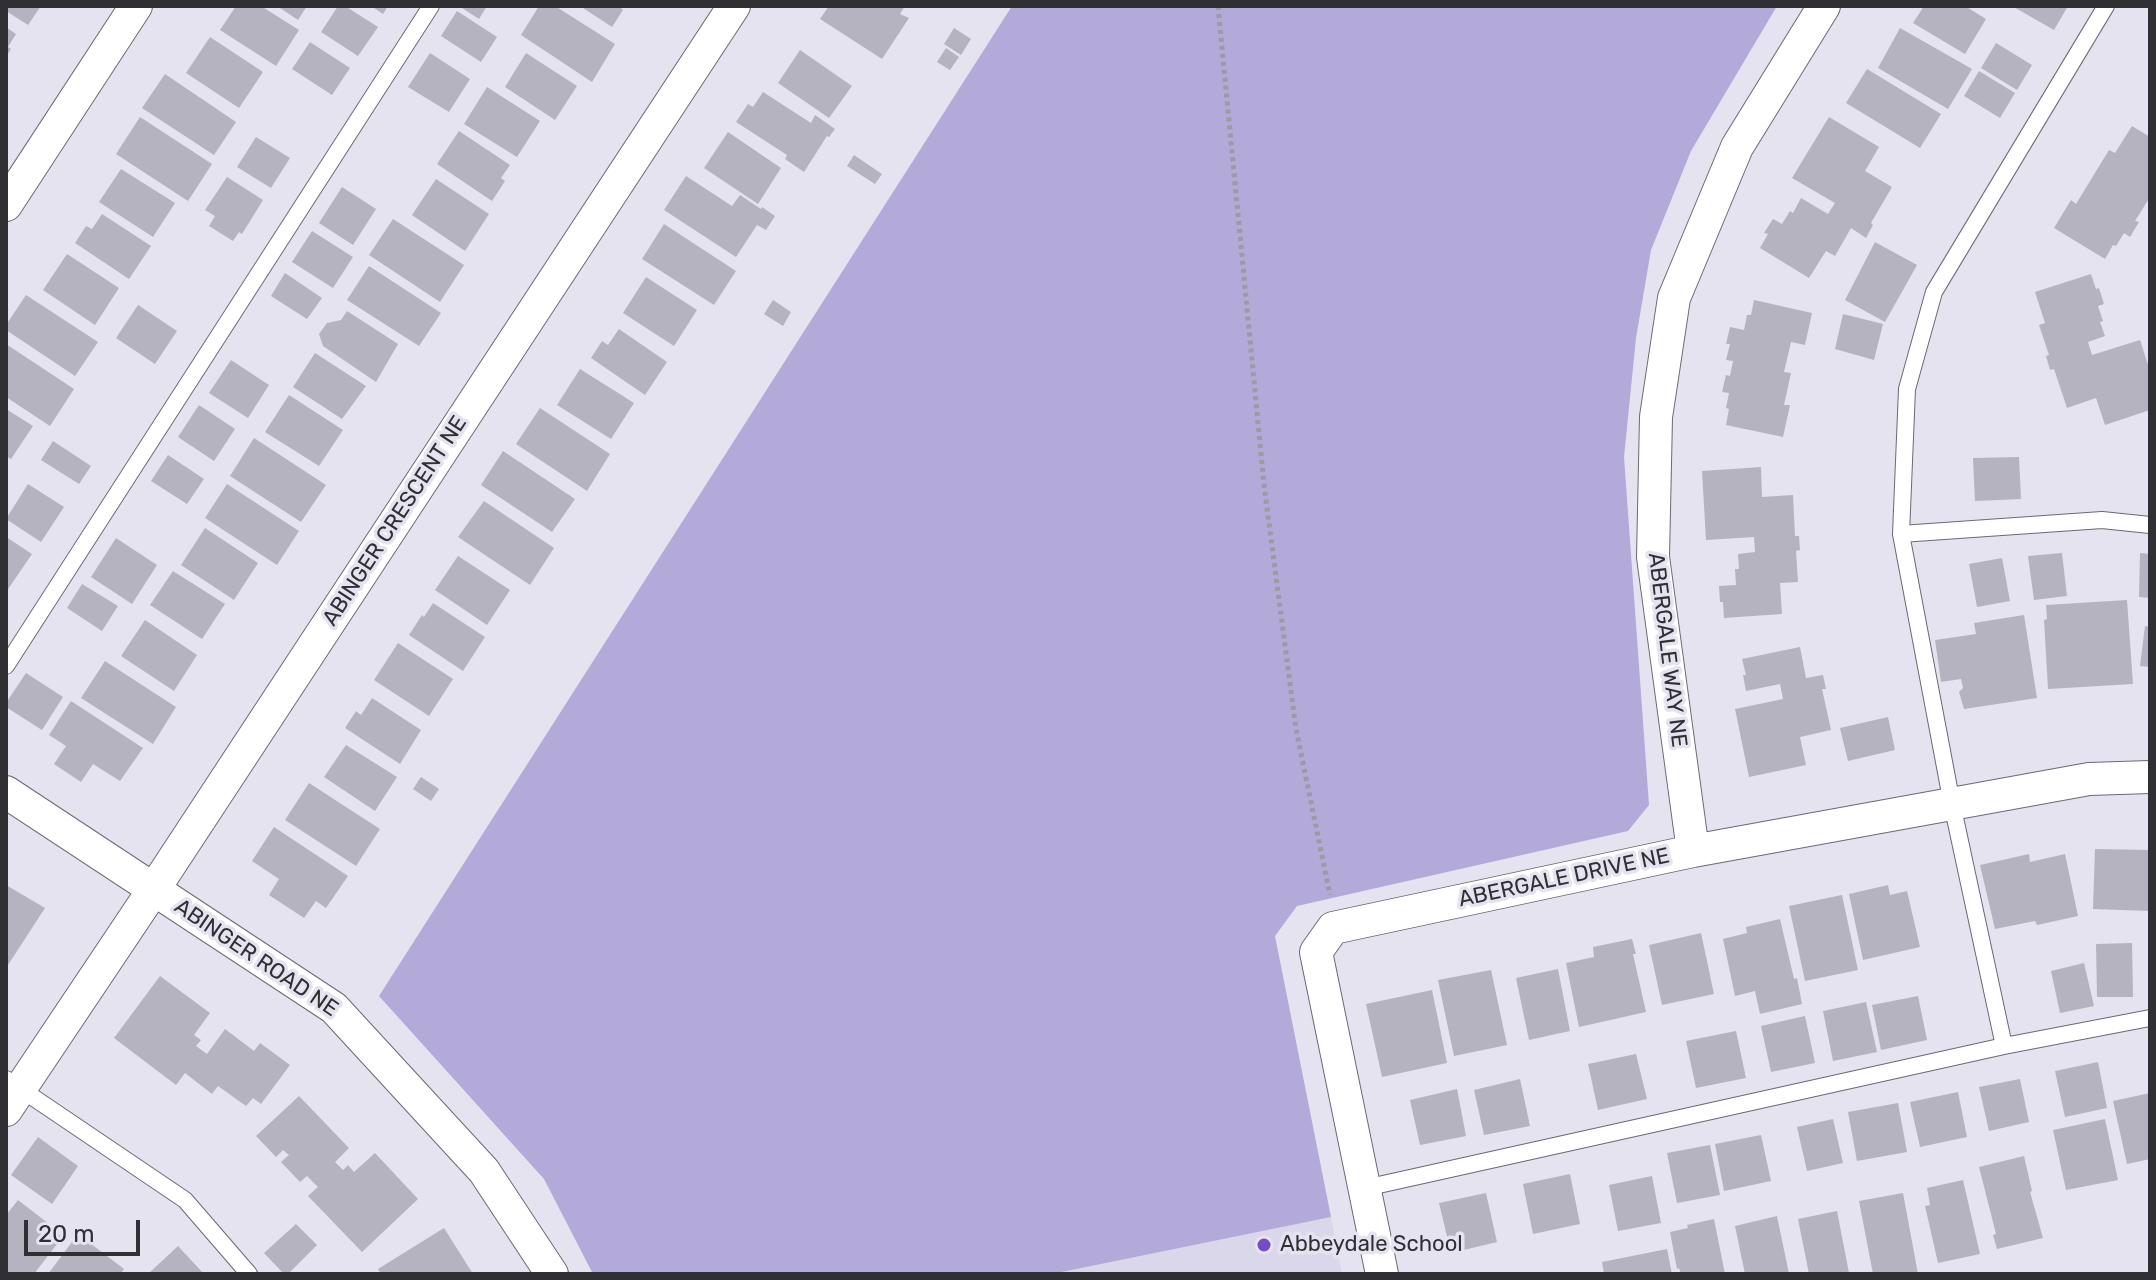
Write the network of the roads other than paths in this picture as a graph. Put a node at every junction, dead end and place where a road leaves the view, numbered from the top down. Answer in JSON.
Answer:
{"nodes":[{"id":1,"x":136,"y":6,"type":"edge"},
{"id":2,"x":431,"y":6,"type":"edge"},
{"id":3,"x":734,"y":6,"type":"edge"},
{"id":4,"x":1824,"y":6,"type":"edge"},
{"id":5,"x":2106,"y":6,"type":"edge"},
{"id":6,"x":6,"y":205,"type":"edge"},
{"id":7,"x":2150,"y":525,"type":"edge"},
{"id":8,"x":1901,"y":534,"type":"junction"},
{"id":9,"x":6,"y":666,"type":"edge"},
{"id":10,"x":2150,"y":777,"type":"edge"},
{"id":11,"x":6,"y":792,"type":"edge"},
{"id":12,"x":1952,"y":804,"type":"junction"},
{"id":13,"x":1693,"y":851,"type":"junction"},
{"id":14,"x":154,"y":889,"type":"junction"},
{"id":15,"x":2150,"y":1018,"type":"edge"},
{"id":16,"x":2004,"y":1046,"type":"junction"},
{"id":17,"x":11,"y":1092,"type":"edge"},
{"id":18,"x":1365,"y":1188,"type":"junction"},
{"id":19,"x":249,"y":1274,"type":"edge"},
{"id":20,"x":552,"y":1274,"type":"edge"},
{"id":21,"x":1382,"y":1274,"type":"edge"}],
"edges":[{"from":1,"to":6,"type":"street"},
{"from":2,"to":9,"type":"lane"},
{"from":3,"to":14,"type":"street","name":"ABINGER CRESCENT NE"},
{"from":4,"to":13,"type":"street","name":"ABERGALE WAY NE"},
{"from":5,"to":8,"type":"lane"},
{"from":7,"to":8,"type":"lane"},
{"from":8,"to":12,"type":"lane"},
{"from":10,"to":12,"type":"street","name":"ABERGALE DRIVE NE"},
{"from":11,"to":14,"type":"street"},
{"from":12,"to":13,"type":"street","name":"ABERGALE DRIVE NE"},
{"from":12,"to":16,"type":"lane"},
{"from":13,"to":18,"type":"street","name":"ABERGALE DRIVE NE"},
{"from":14,"to":17,"type":"street","name":"ABINGER ROAD NE"},
{"from":14,"to":20,"type":"street","name":"ABINGER ROAD NE"},
{"from":15,"to":16,"type":"lane"},
{"from":16,"to":18,"type":"lane"},
{"from":17,"to":19,"type":"lane"},
{"from":18,"to":21,"type":"street"}]}
